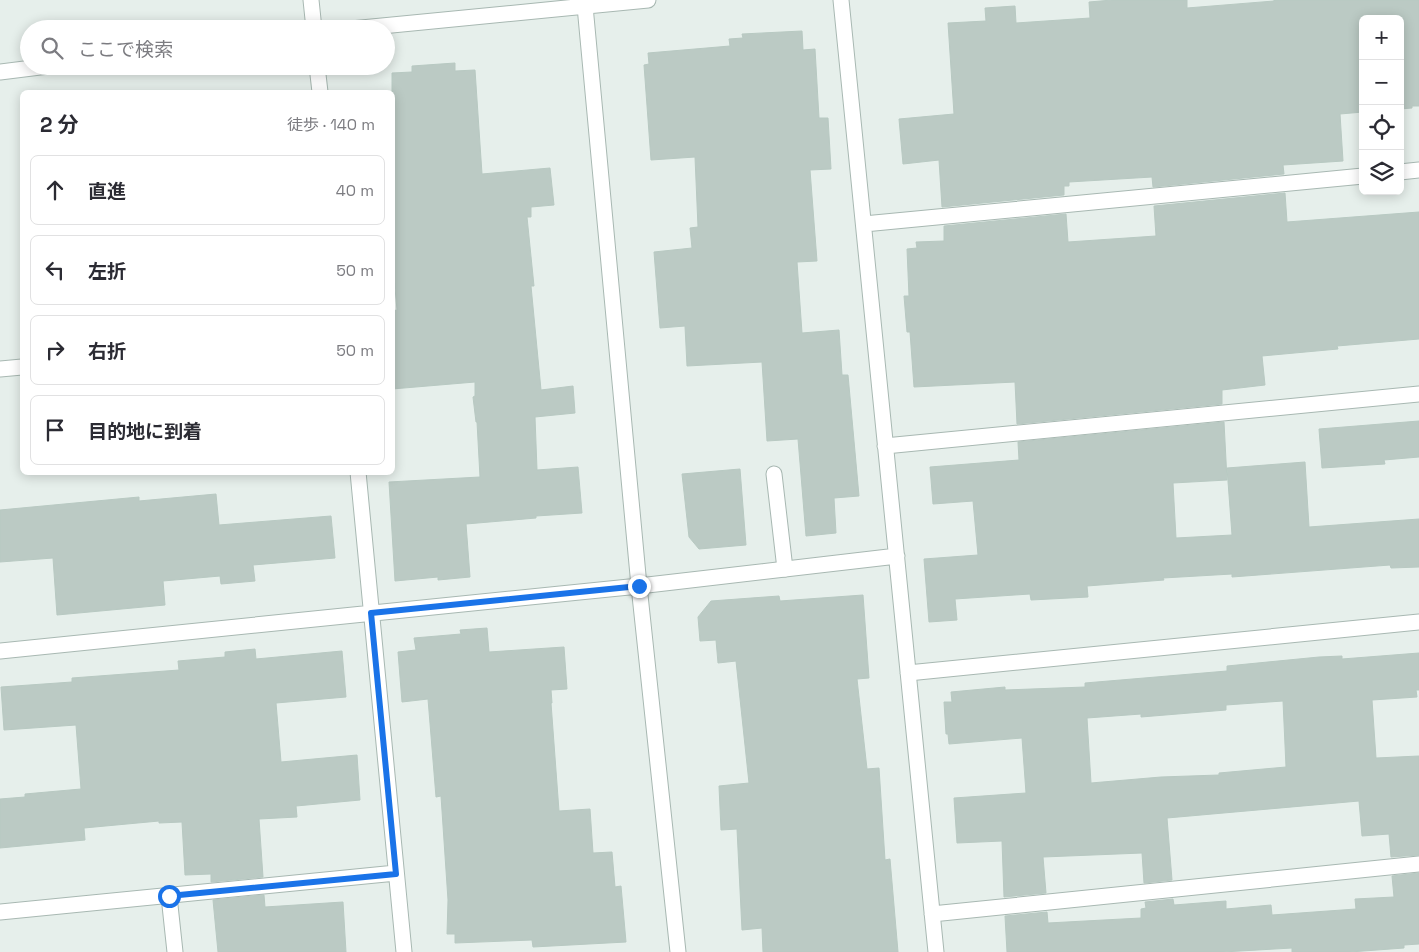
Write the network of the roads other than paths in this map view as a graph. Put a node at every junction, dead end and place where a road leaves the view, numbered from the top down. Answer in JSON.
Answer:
{"nodes":[{"id":1,"x":311,"y":0,"type":"edge"},
{"id":2,"x":648,"y":0,"type":"edge"},
{"id":3,"x":841,"y":0,"type":"edge"},
{"id":4,"x":585,"y":3,"type":"edge"},
{"id":5,"x":313,"y":20,"type":"edge"},
{"id":6,"x":395,"y":24,"type":"edge"},
{"id":7,"x":20,"y":70,"type":"edge"},
{"id":8,"x":0,"y":72,"type":"edge"},
{"id":9,"x":318,"y":75,"type":"edge"},
{"id":10,"x":320,"y":90,"type":"edge"},
{"id":11,"x":1419,"y":170,"type":"edge"},
{"id":12,"x":1404,"y":172,"type":"edge"},
{"id":13,"x":1359,"y":176,"type":"edge"},
{"id":14,"x":864,"y":224,"type":"junction"},
{"id":15,"x":20,"y":367,"type":"edge"},
{"id":16,"x":0,"y":369,"type":"edge"},
{"id":17,"x":1419,"y":394,"type":"edge"},
{"id":18,"x":885,"y":446,"type":"junction"},
{"id":19,"x":774,"y":474,"type":"dead end"},
{"id":20,"x":358,"y":475,"type":"edge"},
{"id":21,"x":897,"y":556,"type":"junction"},
{"id":22,"x":784,"y":569,"type":"junction"},
{"id":23,"x":639,"y":586,"type":"junction"},
{"id":24,"x":371,"y":613,"type":"junction"},
{"id":25,"x":1419,"y":622,"type":"edge"},
{"id":26,"x":0,"y":652,"type":"edge"},
{"id":27,"x":908,"y":673,"type":"junction"},
{"id":28,"x":1419,"y":864,"type":"edge"},
{"id":29,"x":396,"y":874,"type":"junction"},
{"id":30,"x":169,"y":896,"type":"junction"},
{"id":31,"x":0,"y":912,"type":"edge"},
{"id":32,"x":932,"y":914,"type":"junction"},
{"id":33,"x":175,"y":952,"type":"edge"},
{"id":34,"x":404,"y":952,"type":"edge"},
{"id":35,"x":678,"y":952,"type":"edge"},
{"id":36,"x":936,"y":952,"type":"edge"}],
"edges":[{"from":1,"to":5,"type":"street"},
{"from":2,"to":4,"type":"street"},
{"from":3,"to":14,"type":"street"},
{"from":4,"to":6,"type":"street"},
{"from":4,"to":23,"type":"street"},
{"from":7,"to":8,"type":"street"},
{"from":9,"to":10,"type":"street"},
{"from":11,"to":12,"type":"street"},
{"from":13,"to":14,"type":"street"},
{"from":14,"to":18,"type":"street"},
{"from":15,"to":16,"type":"street"},
{"from":17,"to":18,"type":"street"},
{"from":18,"to":21,"type":"street"},
{"from":19,"to":22,"type":"street"},
{"from":20,"to":24,"type":"street"},
{"from":21,"to":22,"type":"street"},
{"from":21,"to":27,"type":"street"},
{"from":22,"to":23,"type":"street"},
{"from":23,"to":24,"type":"street"},
{"from":23,"to":35,"type":"street"},
{"from":24,"to":26,"type":"street"},
{"from":24,"to":29,"type":"street"},
{"from":25,"to":27,"type":"street"},
{"from":27,"to":32,"type":"street"},
{"from":28,"to":32,"type":"street"},
{"from":29,"to":30,"type":"street"},
{"from":29,"to":34,"type":"street"},
{"from":30,"to":31,"type":"street"},
{"from":30,"to":33,"type":"street"},
{"from":32,"to":36,"type":"street"}]}
